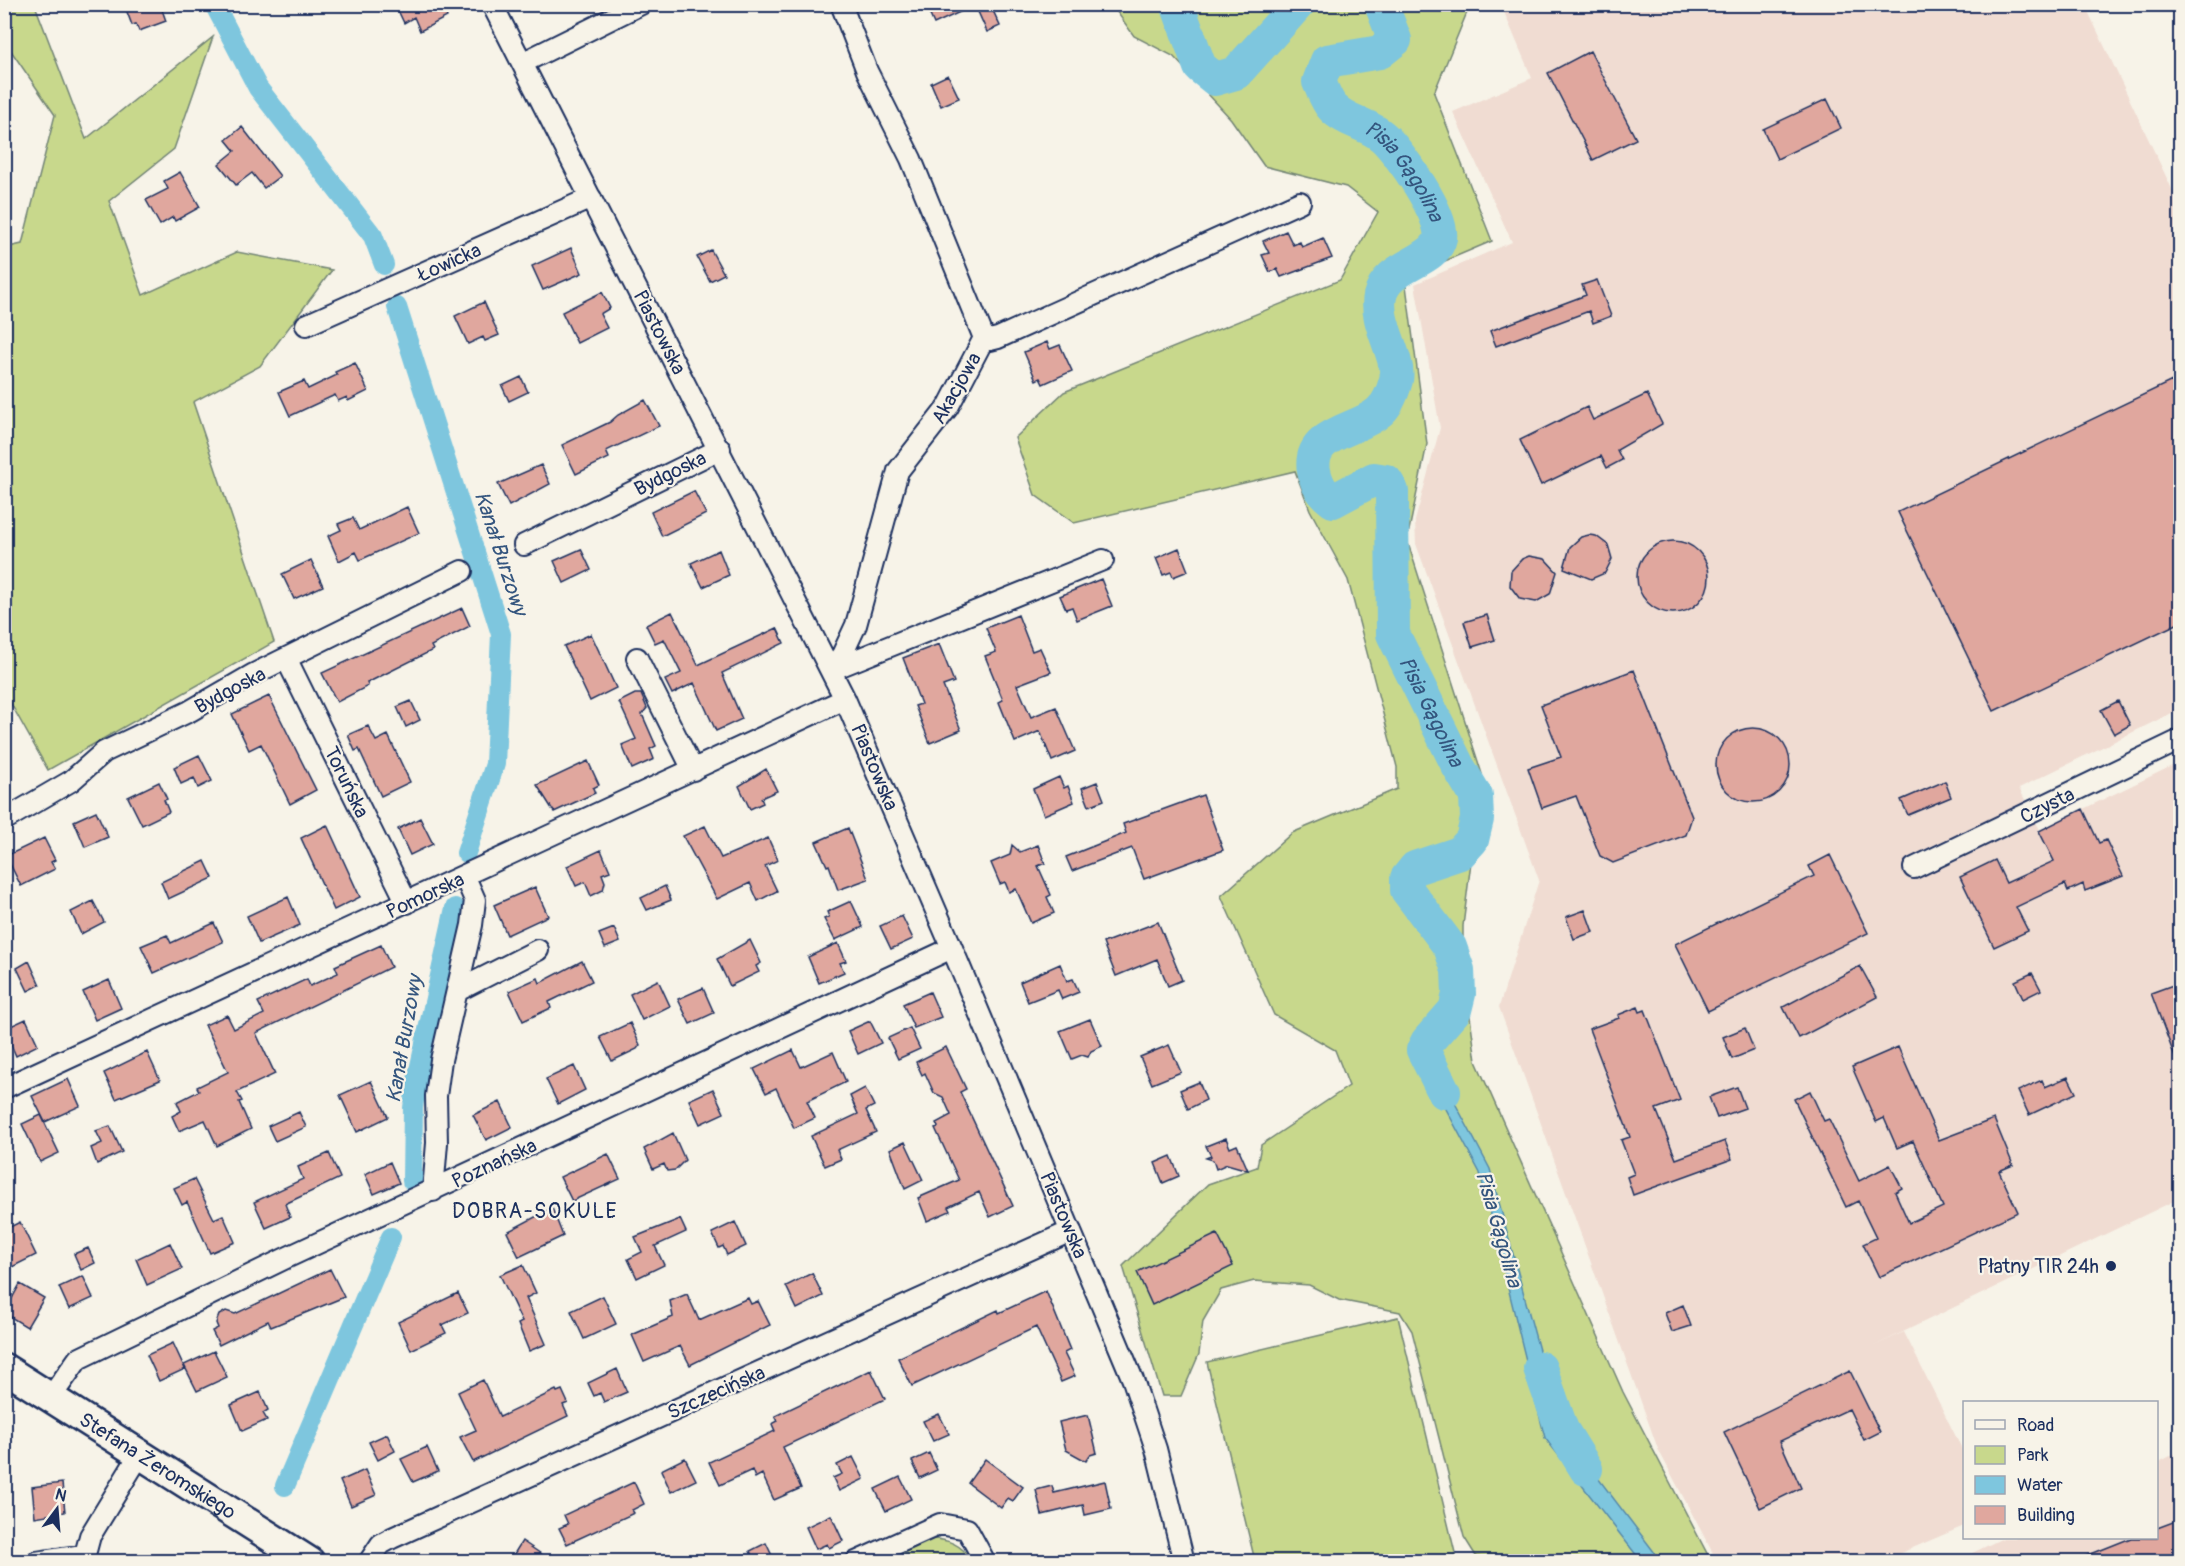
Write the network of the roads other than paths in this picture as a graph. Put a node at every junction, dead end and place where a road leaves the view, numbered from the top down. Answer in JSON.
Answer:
{"nodes":[{"id":1,"x":492,"y":4,"type":"edge"},
{"id":2,"x":641,"y":4,"type":"edge"},
{"id":3,"x":841,"y":4,"type":"edge"},
{"id":4,"x":522,"y":63,"type":"junction"},
{"id":5,"x":591,"y":198,"type":"junction"},
{"id":6,"x":1300,"y":202,"type":"dead end"},
{"id":7,"x":306,"y":326,"type":"dead end"},
{"id":8,"x":984,"y":338,"type":"junction"},
{"id":9,"x":720,"y":449,"type":"junction"},
{"id":10,"x":524,"y":545,"type":"dead end"},
{"id":11,"x":1104,"y":560,"type":"dead end"},
{"id":12,"x":462,"y":572,"type":"dead end"},
{"id":13,"x":637,"y":657,"type":"dead end"},
{"id":14,"x":286,"y":660,"type":"junction"},
{"id":15,"x":831,"y":670,"type":"junction"},
{"id":16,"x":845,"y":699,"type":"junction"},
{"id":17,"x":2181,"y":740,"type":"edge"},
{"id":18,"x":693,"y":770,"type":"junction"},
{"id":19,"x":4,"y":820,"type":"edge"},
{"id":20,"x":1914,"y":868,"type":"dead end"},
{"id":21,"x":465,"y":877,"type":"junction"},
{"id":22,"x":407,"y":903,"type":"junction"},
{"id":23,"x":952,"y":948,"type":"junction"},
{"id":24,"x":537,"y":950,"type":"dead end"},
{"id":25,"x":457,"y":991,"type":"junction"},
{"id":26,"x":4,"y":1088,"type":"edge"},
{"id":27,"x":433,"y":1191,"type":"junction"},
{"id":28,"x":1071,"y":1231,"type":"junction"},
{"id":29,"x":4,"y":1368,"type":"edge"},
{"id":30,"x":51,"y":1397,"type":"junction"},
{"id":31,"x":140,"y":1454,"type":"junction"},
{"id":32,"x":83,"y":1558,"type":"edge"},
{"id":33,"x":36,"y":1562,"type":"edge"},
{"id":34,"x":310,"y":1562,"type":"edge"},
{"id":35,"x":369,"y":1562,"type":"edge"},
{"id":36,"x":856,"y":1562,"type":"edge"},
{"id":37,"x":985,"y":1562,"type":"edge"},
{"id":38,"x":1184,"y":1562,"type":"edge"}],
"edges":[{"from":1,"to":4,"type":"street","name":"Piastowska"},
{"from":2,"to":4,"type":"street"},
{"from":3,"to":8,"type":"street","name":"Akacjowa"},
{"from":4,"to":5,"type":"street","name":"Piastowska"},
{"from":5,"to":7,"type":"street","name":"Łowicka"},
{"from":5,"to":9,"type":"street","name":"Piastowska"},
{"from":6,"to":8,"type":"street"},
{"from":8,"to":15,"type":"street","name":"Akacjowa"},
{"from":9,"to":10,"type":"street","name":"Bydgoska"},
{"from":9,"to":15,"type":"street","name":"Piastowska"},
{"from":11,"to":15,"type":"street"},
{"from":12,"to":14,"type":"street","name":"Bydgoska"},
{"from":13,"to":18,"type":"street"},
{"from":14,"to":19,"type":"street","name":"Bydgoska"},
{"from":14,"to":22,"type":"street","name":"Toruńska"},
{"from":15,"to":16,"type":"street","name":"Piastowska"},
{"from":16,"to":18,"type":"street","name":"Pomorska"},
{"from":16,"to":23,"type":"street","name":"Piastowska"},
{"from":17,"to":20,"type":"street","name":"Czysta"},
{"from":18,"to":21,"type":"street","name":"Pomorska"},
{"from":21,"to":22,"type":"street","name":"Pomorska"},
{"from":21,"to":25,"type":"street"},
{"from":22,"to":26,"type":"street","name":"Pomorska"},
{"from":23,"to":27,"type":"street","name":"Poznańska"},
{"from":23,"to":28,"type":"street","name":"Piastowska"},
{"from":24,"to":25,"type":"street"},
{"from":25,"to":27,"type":"street"},
{"from":27,"to":30,"type":"street","name":"Poznańska"},
{"from":28,"to":35,"type":"street","name":"Szczecińska"},
{"from":28,"to":38,"type":"street","name":"Piastowska"},
{"from":29,"to":30,"type":"street","name":"Stefana Żeromskiego"},
{"from":30,"to":31,"type":"street","name":"Stefana Żeromskiego"},
{"from":31,"to":32,"type":"street"},
{"from":31,"to":34,"type":"street","name":"Stefana Żeromskiego"},
{"from":32,"to":33,"type":"street"},
{"from":36,"to":37,"type":"street"}]}
